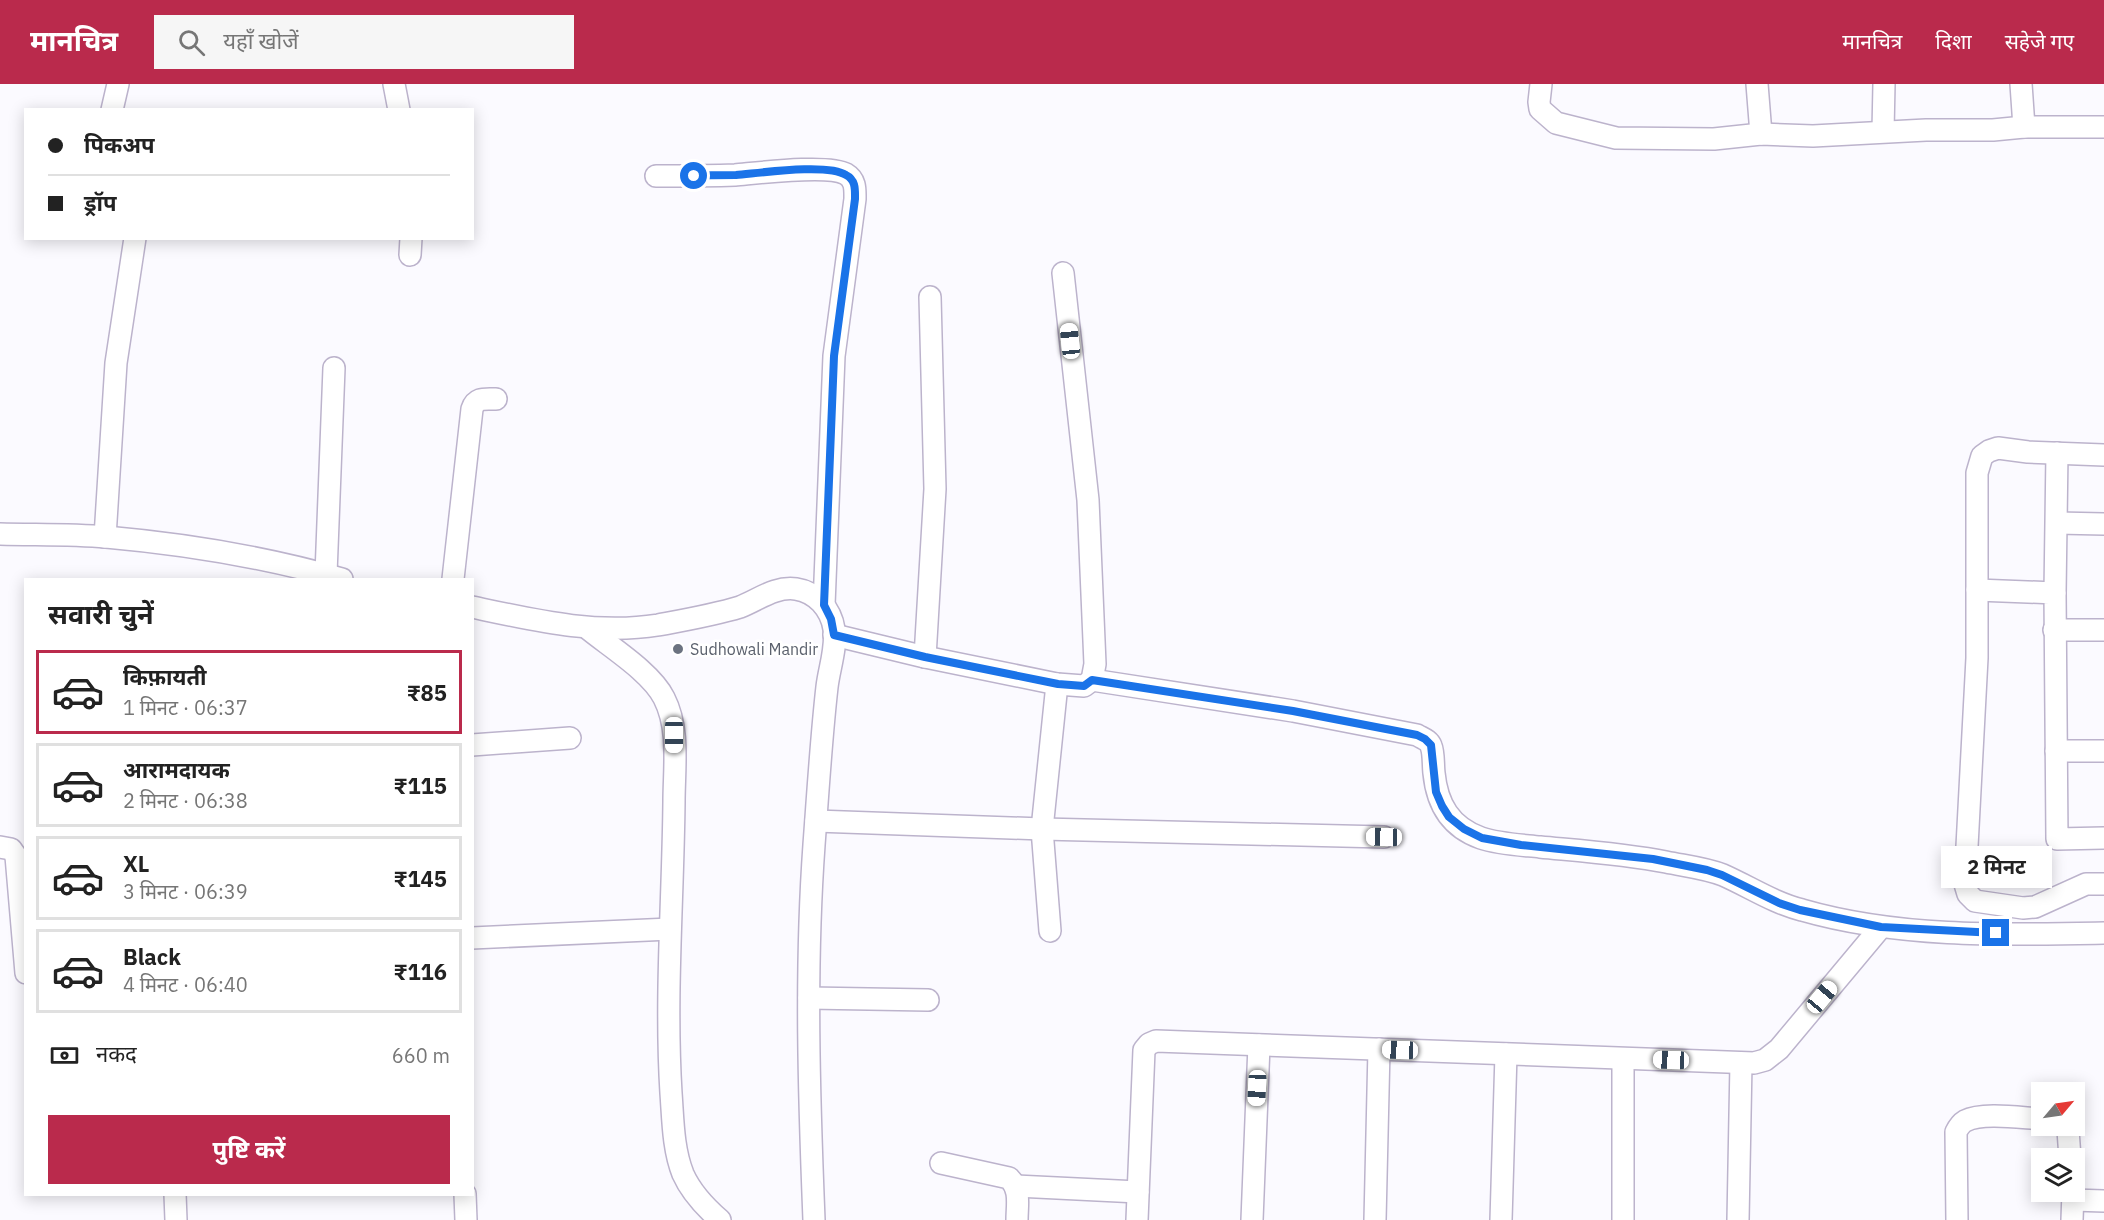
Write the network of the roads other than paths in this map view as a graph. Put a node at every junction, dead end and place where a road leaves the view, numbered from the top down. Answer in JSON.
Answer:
{"nodes":[{"id":1,"x":118,"y":84,"type":"edge"},
{"id":2,"x":394,"y":84,"type":"edge"},
{"id":3,"x":1541,"y":84,"type":"edge"},
{"id":4,"x":1757,"y":84,"type":"edge"},
{"id":5,"x":1884,"y":84,"type":"edge"},
{"id":6,"x":2021,"y":84,"type":"edge"},
{"id":7,"x":112,"y":108,"type":"edge"},
{"id":8,"x":399,"y":108,"type":"edge"},
{"id":9,"x":2024,"y":127,"type":"junction"},
{"id":10,"x":2104,"y":127,"type":"edge"},
{"id":11,"x":1883,"y":131,"type":"junction"},
{"id":12,"x":1761,"y":134,"type":"junction"},
{"id":13,"x":656,"y":176,"type":"dead end"},
{"id":14,"x":135,"y":240,"type":"edge"},
{"id":15,"x":1063,"y":273,"type":"dead end"},
{"id":16,"x":930,"y":297,"type":"dead end"},
{"id":17,"x":334,"y":368,"type":"dead end"},
{"id":18,"x":496,"y":399,"type":"dead end"},
{"id":19,"x":2057,"y":453,"type":"junction"},
{"id":20,"x":2104,"y":455,"type":"edge"},
{"id":21,"x":2057,"y":524,"type":"junction"},
{"id":22,"x":2104,"y":524,"type":"edge"},
{"id":23,"x":0,"y":534,"type":"edge"},
{"id":24,"x":105,"y":537,"type":"junction"},
{"id":25,"x":334,"y":577,"type":"edge"},
{"id":26,"x":453,"y":578,"type":"edge"},
{"id":27,"x":1977,"y":590,"type":"junction"},
{"id":28,"x":2055,"y":593,"type":"junction"},
{"id":29,"x":824,"y":605,"type":"junction"},
{"id":30,"x":474,"y":607,"type":"edge"},
{"id":31,"x":587,"y":628,"type":"junction"},
{"id":32,"x":2054,"y":630,"type":"junction"},
{"id":33,"x":2104,"y":630,"type":"edge"},
{"id":34,"x":834,"y":635,"type":"junction"},
{"id":35,"x":925,"y":657,"type":"junction"},
{"id":36,"x":1092,"y":680,"type":"junction"},
{"id":37,"x":1058,"y":684,"type":"junction"},
{"id":38,"x":570,"y":738,"type":"dead end"},
{"id":39,"x":474,"y":745,"type":"edge"},
{"id":40,"x":2056,"y":751,"type":"junction"},
{"id":41,"x":2104,"y":751,"type":"edge"},
{"id":42,"x":816,"y":821,"type":"junction"},
{"id":43,"x":1042,"y":829,"type":"junction"},
{"id":44,"x":1384,"y":837,"type":"dead end"},
{"id":45,"x":2104,"y":838,"type":"edge"},
{"id":46,"x":0,"y":848,"type":"edge"},
{"id":47,"x":2104,"y":884,"type":"edge"},
{"id":48,"x":1881,"y":927,"type":"junction"},
{"id":49,"x":670,"y":929,"type":"junction"},
{"id":50,"x":1050,"y":931,"type":"dead end"},
{"id":51,"x":2104,"y":933,"type":"edge"},
{"id":52,"x":474,"y":938,"type":"edge"},
{"id":53,"x":24,"y":950,"type":"edge"},
{"id":54,"x":809,"y":999,"type":"junction"},
{"id":55,"x":928,"y":999,"type":"dead end"},
{"id":56,"x":1259,"y":1044,"type":"junction"},
{"id":57,"x":1379,"y":1049,"type":"junction"},
{"id":58,"x":1506,"y":1054,"type":"junction"},
{"id":59,"x":1623,"y":1059,"type":"junction"},
{"id":60,"x":1741,"y":1063,"type":"junction"},
{"id":61,"x":2031,"y":1119,"type":"edge"},
{"id":62,"x":941,"y":1164,"type":"dead end"},
{"id":63,"x":1016,"y":1186,"type":"junction"},
{"id":64,"x":1138,"y":1192,"type":"junction"},
{"id":65,"x":175,"y":1196,"type":"edge"},
{"id":66,"x":465,"y":1196,"type":"edge"},
{"id":67,"x":2104,"y":1201,"type":"edge"},
{"id":68,"x":2073,"y":1204,"type":"edge"},
{"id":69,"x":176,"y":1220,"type":"edge"},
{"id":70,"x":466,"y":1220,"type":"edge"},
{"id":71,"x":720,"y":1220,"type":"edge"},
{"id":72,"x":814,"y":1220,"type":"edge"},
{"id":73,"x":1017,"y":1220,"type":"edge"},
{"id":74,"x":1137,"y":1220,"type":"edge"},
{"id":75,"x":1252,"y":1220,"type":"edge"},
{"id":76,"x":1375,"y":1220,"type":"edge"},
{"id":77,"x":1501,"y":1220,"type":"edge"},
{"id":78,"x":1623,"y":1220,"type":"edge"},
{"id":79,"x":1738,"y":1220,"type":"edge"},
{"id":80,"x":1957,"y":1220,"type":"edge"}],
"edges":[{"from":1,"to":7,"type":"street"},
{"from":2,"to":8,"type":"street"},
{"from":3,"to":12,"type":"street"},
{"from":4,"to":12,"type":"street"},
{"from":5,"to":11,"type":"street"},
{"from":6,"to":9,"type":"street"},
{"from":9,"to":10,"type":"street"},
{"from":9,"to":11,"type":"street"},
{"from":11,"to":12,"type":"street"},
{"from":13,"to":29,"type":"street"},
{"from":14,"to":24,"type":"street"},
{"from":15,"to":36,"type":"street"},
{"from":16,"to":35,"type":"street"},
{"from":17,"to":25,"type":"street"},
{"from":18,"to":26,"type":"street"},
{"from":19,"to":20,"type":"street"},
{"from":19,"to":21,"type":"street"},
{"from":19,"to":27,"type":"street"},
{"from":21,"to":22,"type":"street"},
{"from":21,"to":28,"type":"street"},
{"from":23,"to":24,"type":"street"},
{"from":24,"to":25,"type":"street"},
{"from":27,"to":28,"type":"street"},
{"from":27,"to":47,"type":"street"},
{"from":28,"to":32,"type":"street"},
{"from":29,"to":31,"type":"street"},
{"from":29,"to":34,"type":"street"},
{"from":30,"to":31,"type":"street"},
{"from":31,"to":49,"type":"street"},
{"from":32,"to":33,"type":"street"},
{"from":32,"to":40,"type":"street"},
{"from":34,"to":35,"type":"street"},
{"from":34,"to":42,"type":"street"},
{"from":35,"to":37,"type":"street"},
{"from":36,"to":37,"type":"street"},
{"from":36,"to":48,"type":"street"},
{"from":37,"to":43,"type":"street"},
{"from":38,"to":39,"type":"street"},
{"from":40,"to":41,"type":"street"},
{"from":40,"to":45,"type":"street"},
{"from":42,"to":43,"type":"street"},
{"from":42,"to":54,"type":"street"},
{"from":43,"to":44,"type":"street"},
{"from":43,"to":50,"type":"street"},
{"from":46,"to":53,"type":"street"},
{"from":48,"to":51,"type":"street"},
{"from":48,"to":60,"type":"street"},
{"from":49,"to":52,"type":"street"},
{"from":49,"to":71,"type":"street"},
{"from":54,"to":55,"type":"street"},
{"from":54,"to":72,"type":"street"},
{"from":56,"to":57,"type":"street"},
{"from":56,"to":64,"type":"street"},
{"from":56,"to":75,"type":"street"},
{"from":57,"to":58,"type":"street"},
{"from":57,"to":76,"type":"street"},
{"from":58,"to":59,"type":"street"},
{"from":58,"to":77,"type":"street"},
{"from":59,"to":60,"type":"street"},
{"from":59,"to":78,"type":"street"},
{"from":60,"to":79,"type":"street"},
{"from":61,"to":80,"type":"street"},
{"from":62,"to":63,"type":"street"},
{"from":63,"to":64,"type":"street"},
{"from":63,"to":73,"type":"street"},
{"from":64,"to":74,"type":"street"},
{"from":65,"to":69,"type":"street"},
{"from":66,"to":70,"type":"street"},
{"from":67,"to":68,"type":"street"}]}
